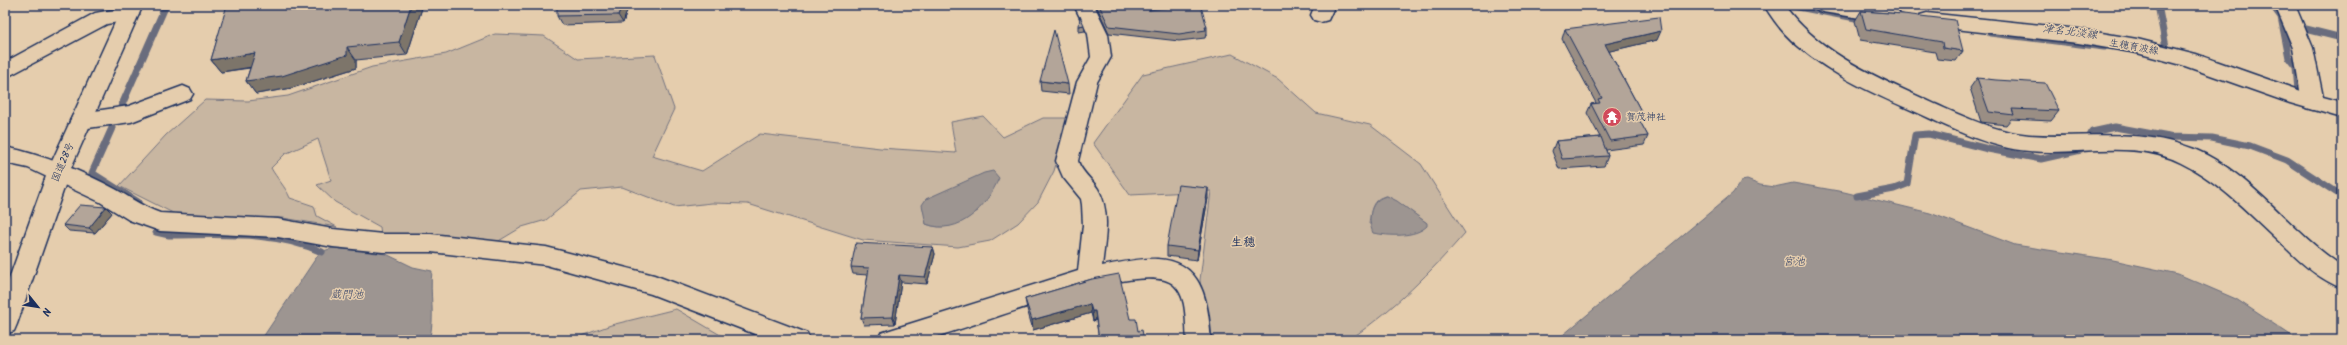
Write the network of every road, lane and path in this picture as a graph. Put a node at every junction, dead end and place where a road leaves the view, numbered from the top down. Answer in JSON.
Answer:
{"nodes":[{"id":1,"x":1084,"y":5,"type":"edge"},
{"id":2,"x":1774,"y":5,"type":"edge"},
{"id":3,"x":1823,"y":5,"type":"edge"},
{"id":4,"x":2285,"y":5,"type":"edge"},
{"id":5,"x":131,"y":9,"type":"edge"},
{"id":6,"x":5,"y":71,"type":"edge"},
{"id":7,"x":183,"y":94,"type":"dead end"},
{"id":8,"x":2313,"y":102,"type":"junction"},
{"id":9,"x":2342,"y":110,"type":"edge"},
{"id":10,"x":81,"y":122,"type":"junction"},
{"id":11,"x":5,"y":155,"type":"edge"},
{"id":12,"x":59,"y":172,"type":"junction"},
{"id":13,"x":1089,"y":277,"type":"junction"},
{"id":14,"x":2342,"y":278,"type":"edge"},
{"id":15,"x":5,"y":324,"type":"edge"},
{"id":16,"x":798,"y":340,"type":"edge"},
{"id":17,"x":890,"y":340,"type":"edge"},
{"id":18,"x":1199,"y":340,"type":"edge"}],
"edges":[{"from":1,"to":13,"type":"main road"},
{"from":2,"to":14,"type":"main road"},
{"from":3,"to":8,"type":"main road","name":"生穂育波線"},
{"from":4,"to":8,"type":"main road"},
{"from":5,"to":6,"type":"main road"},
{"from":5,"to":10,"type":"main road","name":"国道28号"},
{"from":7,"to":10,"type":"main road"},
{"from":8,"to":9,"type":"main road","name":"生穂育波線"},
{"from":10,"to":12,"type":"main road","name":"国道28号"},
{"from":11,"to":12,"type":"main road"},
{"from":12,"to":15,"type":"main road","name":"国道28号"},
{"from":12,"to":16,"type":"main road"},
{"from":13,"to":17,"type":"main road"},
{"from":13,"to":18,"type":"main road"}]}
